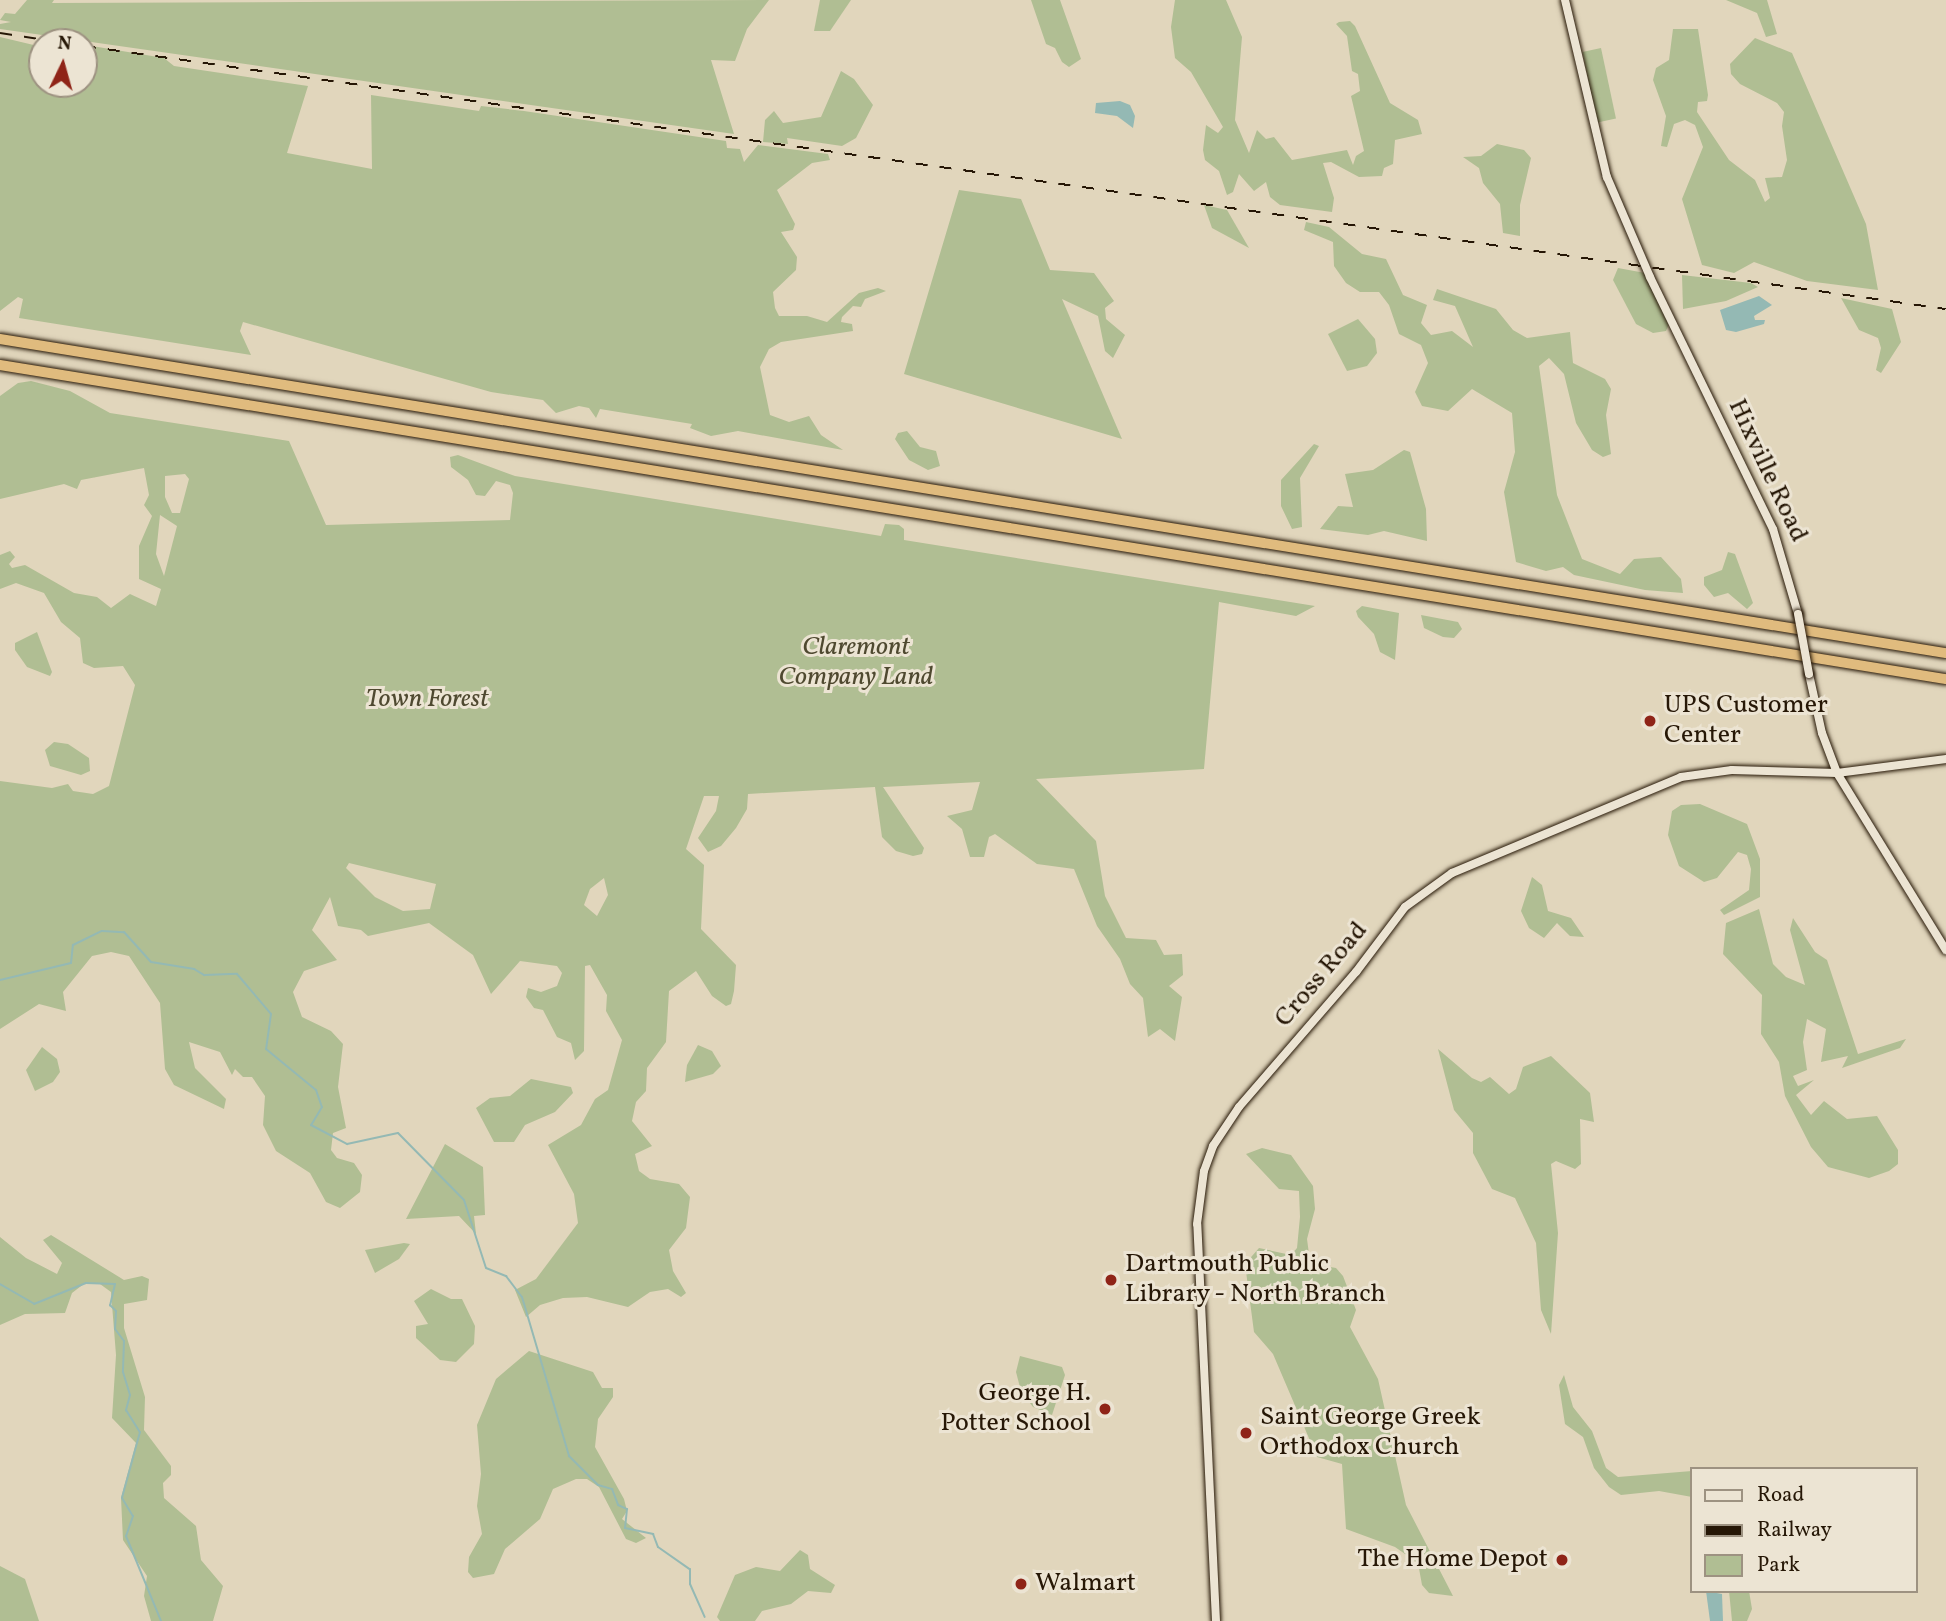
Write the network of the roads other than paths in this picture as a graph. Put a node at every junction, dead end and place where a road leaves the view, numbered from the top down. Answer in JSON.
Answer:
{"nodes":[{"id":1,"x":1565,"y":0,"type":"edge"},
{"id":2,"x":0,"y":339,"type":"edge"},
{"id":3,"x":0,"y":365,"type":"edge"},
{"id":4,"x":1946,"y":653,"type":"edge"},
{"id":5,"x":1946,"y":679,"type":"edge"},
{"id":6,"x":1946,"y":759,"type":"edge"},
{"id":7,"x":1837,"y":772,"type":"junction"},
{"id":8,"x":1946,"y":950,"type":"edge"},
{"id":9,"x":1216,"y":1621,"type":"edge"}],
"edges":[{"from":1,"to":7,"type":"street","name":"Hixville Road","bridge":true},
{"from":2,"to":4,"type":"highway"},
{"from":3,"to":5,"type":"highway"},
{"from":6,"to":7,"type":"street","name":"Cross Road"},
{"from":7,"to":8,"type":"street","name":"Hixville Road"},
{"from":7,"to":9,"type":"street","name":"Cross Road"}]}
